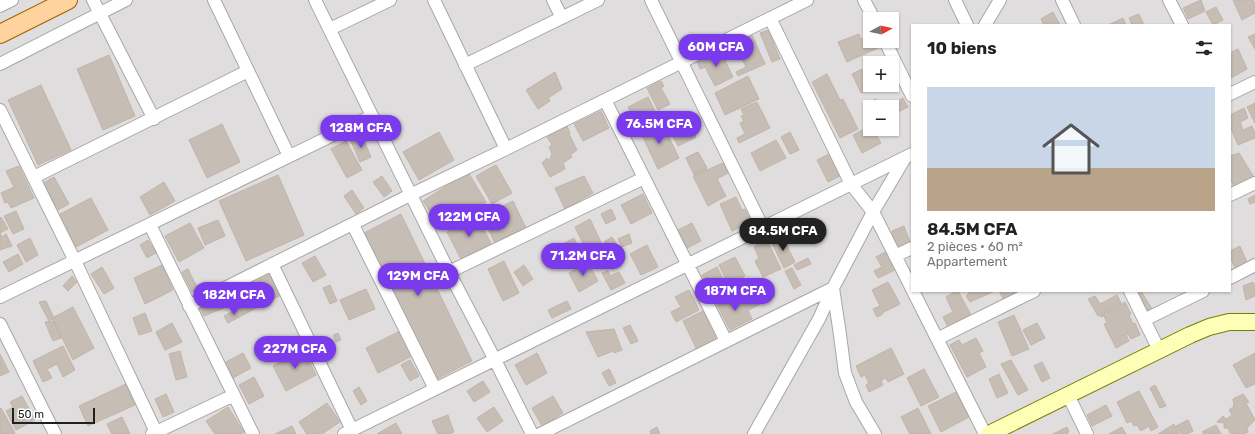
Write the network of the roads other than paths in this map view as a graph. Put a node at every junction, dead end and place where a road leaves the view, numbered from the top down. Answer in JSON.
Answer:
{"nodes":[{"id":1,"x":12,"y":0,"type":"edge"},
{"id":2,"x":68,"y":0,"type":"edge"},
{"id":3,"x":93,"y":0,"type":"edge"},
{"id":4,"x":126,"y":0,"type":"edge"},
{"id":5,"x":214,"y":0,"type":"edge"},
{"id":6,"x":315,"y":0,"type":"edge"},
{"id":7,"x":390,"y":0,"type":"edge"},
{"id":8,"x":434,"y":0,"type":"edge"},
{"id":9,"x":553,"y":0,"type":"edge"},
{"id":10,"x":598,"y":0,"type":"edge"},
{"id":11,"x":651,"y":0,"type":"edge"},
{"id":12,"x":807,"y":0,"type":"edge"},
{"id":13,"x":864,"y":0,"type":"edge"},
{"id":14,"x":955,"y":0,"type":"edge"},
{"id":15,"x":1000,"y":0,"type":"edge"},
{"id":16,"x":1062,"y":0,"type":"edge"},
{"id":17,"x":1170,"y":0,"type":"edge"},
{"id":18,"x":0,"y":6,"type":"edge"},
{"id":19,"x":870,"y":12,"type":"edge"},
{"id":20,"x":100,"y":13,"type":"junction"},
{"id":21,"x":562,"y":18,"type":"junction"},
{"id":22,"x":770,"y":18,"type":"junction"},
{"id":23,"x":967,"y":24,"type":"edge"},
{"id":24,"x":986,"y":24,"type":"edge"},
{"id":25,"x":1074,"y":24,"type":"edge"},
{"id":26,"x":1182,"y":24,"type":"edge"},
{"id":27,"x":330,"y":29,"type":"junction"},
{"id":28,"x":0,"y":34,"type":"edge"},
{"id":29,"x":888,"y":48,"type":"edge"},
{"id":30,"x":682,"y":62,"type":"junction"},
{"id":31,"x":0,"y":64,"type":"edge"},
{"id":32,"x":465,"y":65,"type":"junction"},
{"id":33,"x":248,"y":71,"type":"junction"},
{"id":34,"x":1255,"y":82,"type":"edge"},
{"id":35,"x":911,"y":94,"type":"edge"},
{"id":36,"x":1231,"y":94,"type":"edge"},
{"id":37,"x":605,"y":100,"type":"junction"},
{"id":38,"x":0,"y":110,"type":"edge"},
{"id":39,"x":372,"y":116,"type":"junction"},
{"id":40,"x":154,"y":119,"type":"junction"},
{"id":41,"x":506,"y":149,"type":"junction"},
{"id":42,"x":289,"y":156,"type":"junction"},
{"id":43,"x":908,"y":156,"type":"edge"},
{"id":44,"x":34,"y":177,"type":"junction"},
{"id":45,"x":644,"y":178,"type":"junction"},
{"id":46,"x":1255,"y":183,"type":"edge"},
{"id":47,"x":851,"y":184,"type":"junction"},
{"id":48,"x":410,"y":195,"type":"junction"},
{"id":49,"x":1231,"y":195,"type":"edge"},
{"id":50,"x":873,"y":212,"type":"junction"},
{"id":51,"x":150,"y":225,"type":"junction"},
{"id":52,"x":352,"y":225,"type":"junction"},
{"id":53,"x":763,"y":228,"type":"junction"},
{"id":54,"x":911,"y":248,"type":"edge"},
{"id":55,"x":895,"y":256,"type":"junction"},
{"id":56,"x":75,"y":261,"type":"junction"},
{"id":57,"x":272,"y":264,"type":"junction"},
{"id":58,"x":688,"y":265,"type":"junction"},
{"id":59,"x":1255,"y":265,"type":"edge"},
{"id":60,"x":449,"y":272,"type":"junction"},
{"id":61,"x":1231,"y":277,"type":"edge"},
{"id":62,"x":833,"y":288,"type":"junction"},
{"id":63,"x":911,"y":288,"type":"edge"},
{"id":64,"x":913,"y":292,"type":"edge"},
{"id":65,"x":1032,"y":292,"type":"edge"},
{"id":66,"x":1130,"y":292,"type":"edge"},
{"id":67,"x":1201,"y":292,"type":"edge"},
{"id":68,"x":0,"y":297,"type":"edge"},
{"id":69,"x":189,"y":306,"type":"junction"},
{"id":70,"x":1144,"y":320,"type":"junction"},
{"id":71,"x":1255,"y":322,"type":"edge"},
{"id":72,"x":0,"y":324,"type":"edge"},
{"id":73,"x":937,"y":339,"type":"junction"},
{"id":74,"x":726,"y":341,"type":"junction"},
{"id":75,"x":1159,"y":350,"type":"junction"},
{"id":76,"x":495,"y":360,"type":"junction"},
{"id":77,"x":435,"y":389,"type":"junction"},
{"id":78,"x":234,"y":395,"type":"junction"},
{"id":79,"x":1068,"y":395,"type":"junction"},
{"id":80,"x":348,"y":432,"type":"edge"},
{"id":81,"x":154,"y":433,"type":"edge"},
{"id":82,"x":55,"y":434,"type":"edge"},
{"id":83,"x":253,"y":434,"type":"edge"},
{"id":84,"x":532,"y":434,"type":"edge"},
{"id":85,"x":540,"y":434,"type":"edge"},
{"id":86,"x":754,"y":434,"type":"edge"},
{"id":87,"x":875,"y":434,"type":"edge"},
{"id":88,"x":985,"y":434,"type":"edge"},
{"id":89,"x":989,"y":434,"type":"edge"},
{"id":90,"x":1088,"y":434,"type":"edge"}],
"edges":[{"from":1,"to":18,"type":"street"},
{"from":2,"to":28,"type":"main road"},
{"from":3,"to":20,"type":"street"},
{"from":4,"to":20,"type":"street"},
{"from":5,"to":33,"type":"street"},
{"from":6,"to":27,"type":"street"},
{"from":7,"to":27,"type":"street"},
{"from":8,"to":32,"type":"street"},
{"from":9,"to":21,"type":"street"},
{"from":10,"to":21,"type":"street"},
{"from":11,"to":30,"type":"street"},
{"from":12,"to":22,"type":"street"},
{"from":13,"to":19,"type":"street"},
{"from":14,"to":23,"type":"street"},
{"from":15,"to":24,"type":"street"},
{"from":16,"to":25,"type":"street"},
{"from":17,"to":26,"type":"street"},
{"from":20,"to":31,"type":"street"},
{"from":20,"to":40,"type":"street"},
{"from":21,"to":32,"type":"street"},
{"from":22,"to":30,"type":"street"},
{"from":22,"to":47,"type":"street"},
{"from":27,"to":39,"type":"street"},
{"from":29,"to":35,"type":"street"},
{"from":30,"to":37,"type":"street"},
{"from":30,"to":53,"type":"street"},
{"from":32,"to":41,"type":"street"},
{"from":33,"to":40,"type":"street"},
{"from":33,"to":42,"type":"street"},
{"from":34,"to":36,"type":"street"},
{"from":37,"to":41,"type":"street"},
{"from":37,"to":45,"type":"street"},
{"from":38,"to":44,"type":"street"},
{"from":39,"to":42,"type":"street"},
{"from":39,"to":48,"type":"street"},
{"from":40,"to":44,"type":"street"},
{"from":41,"to":48,"type":"street"},
{"from":42,"to":51,"type":"street"},
{"from":43,"to":47,"type":"street"},
{"from":43,"to":50,"type":"street"},
{"from":44,"to":56,"type":"street"},
{"from":45,"to":58,"type":"street"},
{"from":45,"to":60,"type":"street"},
{"from":46,"to":49,"type":"street"},
{"from":47,"to":50,"type":"street"},
{"from":47,"to":53,"type":"street"},
{"from":48,"to":52,"type":"street"},
{"from":48,"to":60,"type":"street"},
{"from":50,"to":55,"type":"street"},
{"from":50,"to":62,"type":"street"},
{"from":51,"to":56,"type":"street"},
{"from":51,"to":69,"type":"street"},
{"from":52,"to":57,"type":"street"},
{"from":52,"to":77,"type":"street"},
{"from":53,"to":58,"type":"street"},
{"from":54,"to":55,"type":"street"},
{"from":55,"to":63,"type":"street"},
{"from":56,"to":68,"type":"street"},
{"from":56,"to":81,"type":"street"},
{"from":57,"to":69,"type":"street"},
{"from":57,"to":80,"type":"street"},
{"from":58,"to":74,"type":"street"},
{"from":58,"to":76,"type":"street"},
{"from":59,"to":61,"type":"street"},
{"from":60,"to":76,"type":"street"},
{"from":62,"to":74,"type":"street"},
{"from":62,"to":86,"type":"street"},
{"from":62,"to":87,"type":"street"},
{"from":64,"to":73,"type":"street"},
{"from":65,"to":73,"type":"street"},
{"from":66,"to":70,"type":"street"},
{"from":67,"to":70,"type":"street"},
{"from":69,"to":78,"type":"street"},
{"from":70,"to":75,"type":"street"},
{"from":71,"to":75,"type":"street"},
{"from":72,"to":82,"type":"street"},
{"from":73,"to":88,"type":"street"},
{"from":74,"to":85,"type":"street"},
{"from":75,"to":79,"type":"street"},
{"from":76,"to":77,"type":"street"},
{"from":76,"to":84,"type":"street"},
{"from":77,"to":80,"type":"street"},
{"from":78,"to":81,"type":"street"},
{"from":78,"to":83,"type":"street"},
{"from":79,"to":89,"type":"street"},
{"from":79,"to":90,"type":"street"}]}
